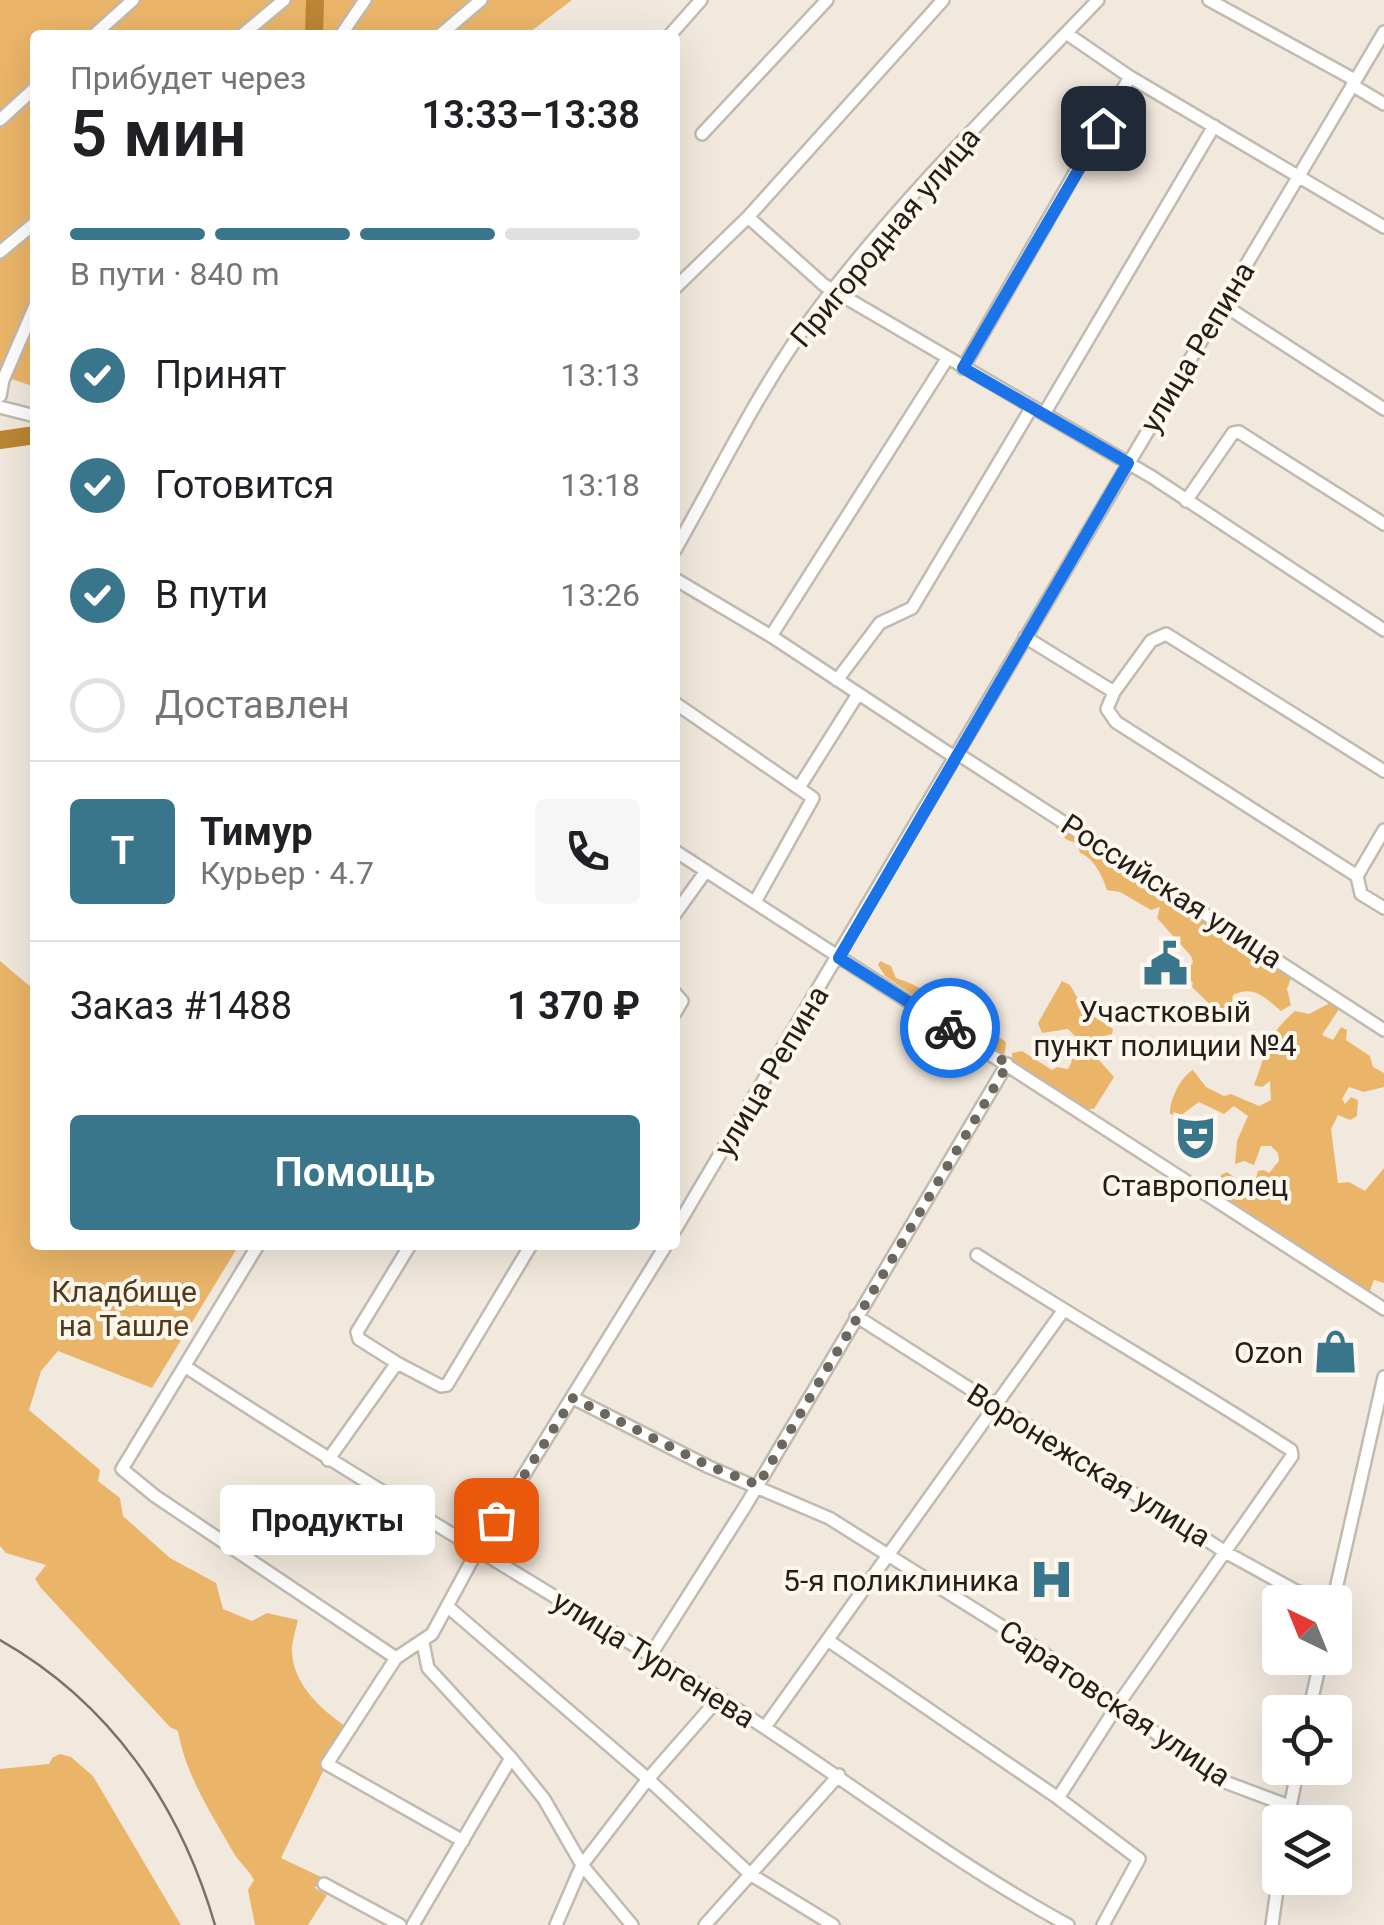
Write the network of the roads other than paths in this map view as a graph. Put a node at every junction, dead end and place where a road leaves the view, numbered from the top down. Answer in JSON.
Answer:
{"nodes":[{"id":1,"x":132,"y":0,"type":"edge"},
{"id":2,"x":284,"y":0,"type":"edge"},
{"id":3,"x":365,"y":0,"type":"edge"},
{"id":4,"x":480,"y":0,"type":"edge"},
{"id":5,"x":701,"y":0,"type":"edge"},
{"id":6,"x":827,"y":0,"type":"edge"},
{"id":7,"x":943,"y":0,"type":"edge"},
{"id":8,"x":1098,"y":0,"type":"edge"},
{"id":9,"x":1210,"y":0,"type":"edge"},
{"id":10,"x":99,"y":30,"type":"edge"},
{"id":11,"x":248,"y":30,"type":"edge"},
{"id":12,"x":344,"y":30,"type":"edge"},
{"id":13,"x":446,"y":30,"type":"edge"},
{"id":14,"x":674,"y":30,"type":"edge"},
{"id":15,"x":1384,"y":32,"type":"edge"},
{"id":16,"x":1066,"y":33,"type":"junction"},
{"id":17,"x":1130,"y":77,"type":"junction"},
{"id":18,"x":1354,"y":83,"type":"junction"},
{"id":19,"x":30,"y":93,"type":"edge"},
{"id":20,"x":1384,"y":104,"type":"edge"},
{"id":21,"x":0,"y":120,"type":"edge"},
{"id":22,"x":1214,"y":126,"type":"junction"},
{"id":23,"x":702,"y":134,"type":"dead end"},
{"id":24,"x":1296,"y":177,"type":"junction"},
{"id":25,"x":748,"y":217,"type":"junction"},
{"id":26,"x":30,"y":227,"type":"edge"},
{"id":27,"x":1384,"y":228,"type":"edge"},
{"id":28,"x":0,"y":252,"type":"edge"},
{"id":29,"x":680,"y":283,"type":"edge"},
{"id":30,"x":833,"y":290,"type":"junction"},
{"id":31,"x":1222,"y":304,"type":"junction"},
{"id":32,"x":30,"y":318,"type":"edge"},
{"id":33,"x":947,"y":358,"type":"junction"},
{"id":34,"x":963,"y":368,"type":"junction"},
{"id":35,"x":0,"y":396,"type":"edge"},
{"id":36,"x":0,"y":407,"type":"edge"},
{"id":37,"x":1032,"y":407,"type":"junction"},
{"id":38,"x":1384,"y":409,"type":"edge"},
{"id":39,"x":1044,"y":414,"type":"junction"},
{"id":40,"x":30,"y":415,"type":"edge"},
{"id":41,"x":1128,"y":463,"type":"junction"},
{"id":42,"x":1186,"y":500,"type":"junction"},
{"id":43,"x":1384,"y":524,"type":"edge"},
{"id":44,"x":680,"y":541,"type":"edge"},
{"id":45,"x":680,"y":582,"type":"edge"},
{"id":46,"x":1384,"y":630,"type":"edge"},
{"id":47,"x":772,"y":636,"type":"junction"},
{"id":48,"x":1025,"y":637,"type":"junction"},
{"id":49,"x":837,"y":680,"type":"junction"},
{"id":50,"x":1114,"y":692,"type":"junction"},
{"id":51,"x":858,"y":694,"type":"junction"},
{"id":52,"x":680,"y":706,"type":"edge"},
{"id":53,"x":957,"y":756,"type":"junction"},
{"id":54,"x":1384,"y":770,"type":"edge"},
{"id":55,"x":800,"y":786,"type":"junction"},
{"id":56,"x":1384,"y":830,"type":"edge"},
{"id":57,"x":680,"y":854,"type":"edge"},
{"id":58,"x":706,"y":871,"type":"junction"},
{"id":59,"x":1357,"y":876,"type":"junction"},
{"id":60,"x":755,"y":902,"type":"junction"},
{"id":61,"x":680,"y":907,"type":"edge"},
{"id":62,"x":1384,"y":908,"type":"edge"},
{"id":63,"x":839,"y":958,"type":"junction"},
{"id":64,"x":1384,"y":1030,"type":"edge"},
{"id":65,"x":1008,"y":1064,"type":"junction"},
{"id":66,"x":680,"y":1222,"type":"edge"},
{"id":67,"x":255,"y":1250,"type":"edge"},
{"id":68,"x":407,"y":1250,"type":"edge"},
{"id":69,"x":528,"y":1250,"type":"edge"},
{"id":70,"x":663,"y":1250,"type":"edge"},
{"id":71,"x":978,"y":1255,"type":"dead end"},
{"id":72,"x":1384,"y":1308,"type":"edge"},
{"id":73,"x":1063,"y":1311,"type":"junction"},
{"id":74,"x":856,"y":1316,"type":"junction"},
{"id":75,"x":397,"y":1363,"type":"junction"},
{"id":76,"x":186,"y":1367,"type":"junction"},
{"id":77,"x":1384,"y":1377,"type":"edge"},
{"id":78,"x":573,"y":1398,"type":"junction"},
{"id":79,"x":994,"y":1406,"type":"junction"},
{"id":80,"x":1380,"y":1418,"type":"edge"},
{"id":81,"x":328,"y":1460,"type":"junction"},
{"id":82,"x":758,"y":1485,"type":"junction"},
{"id":83,"x":477,"y":1550,"type":"junction"},
{"id":84,"x":1227,"y":1552,"type":"junction"},
{"id":85,"x":890,"y":1554,"type":"junction"},
{"id":86,"x":1285,"y":1585,"type":"edge"},
{"id":87,"x":1336,"y":1585,"type":"edge"},
{"id":88,"x":447,"y":1606,"type":"junction"},
{"id":89,"x":829,"y":1640,"type":"junction"},
{"id":90,"x":423,"y":1642,"type":"junction"},
{"id":91,"x":650,"y":1656,"type":"junction"},
{"id":92,"x":396,"y":1658,"type":"junction"},
{"id":93,"x":720,"y":1698,"type":"junction"},
{"id":94,"x":1117,"y":1706,"type":"junction"},
{"id":95,"x":765,"y":1727,"type":"junction"},
{"id":96,"x":511,"y":1758,"type":"junction"},
{"id":97,"x":838,"y":1775,"type":"junction"},
{"id":98,"x":648,"y":1778,"type":"junction"},
{"id":99,"x":1058,"y":1798,"type":"junction"},
{"id":100,"x":1286,"y":1805,"type":"edge"},
{"id":101,"x":463,"y":1841,"type":"junction"},
{"id":102,"x":582,"y":1865,"type":"junction"},
{"id":103,"x":750,"y":1874,"type":"junction"},
{"id":104,"x":324,"y":1884,"type":"dead end"},
{"id":105,"x":1276,"y":1895,"type":"edge"},
{"id":106,"x":710,"y":1920,"type":"edge"},
{"id":107,"x":400,"y":1925,"type":"edge"},
{"id":108,"x":413,"y":1925,"type":"edge"},
{"id":109,"x":556,"y":1925,"type":"edge"},
{"id":110,"x":632,"y":1925,"type":"edge"},
{"id":111,"x":723,"y":1925,"type":"edge"},
{"id":112,"x":834,"y":1925,"type":"edge"},
{"id":113,"x":1068,"y":1925,"type":"edge"},
{"id":114,"x":1103,"y":1925,"type":"edge"},
{"id":115,"x":1272,"y":1925,"type":"edge"}],
"edges":[{"from":1,"to":10,"type":"street"},
{"from":2,"to":11,"type":"street"},
{"from":3,"to":12,"type":"street"},
{"from":4,"to":13,"type":"street"},
{"from":5,"to":14,"type":"street"},
{"from":6,"to":23,"type":"street"},
{"from":7,"to":25,"type":"street"},
{"from":8,"to":16,"type":"street","name":"Пригородная улица"},
{"from":9,"to":18,"type":"street"},
{"from":15,"to":18,"type":"street","name":"улица Репина"},
{"from":16,"to":17,"type":"street"},
{"from":16,"to":30,"type":"street","name":"Пригородная улица"},
{"from":17,"to":22,"type":"street"},
{"from":17,"to":34,"type":"street"},
{"from":18,"to":20,"type":"street"},
{"from":18,"to":24,"type":"street","name":"улица Репина"},
{"from":19,"to":21,"type":"street"},
{"from":22,"to":24,"type":"street"},
{"from":22,"to":39,"type":"street"},
{"from":24,"to":27,"type":"street"},
{"from":24,"to":31,"type":"street","name":"улица Репина"},
{"from":25,"to":29,"type":"street"},
{"from":25,"to":30,"type":"street"},
{"from":26,"to":28,"type":"street"},
{"from":30,"to":33,"type":"street"},
{"from":30,"to":44,"type":"street","name":"Пригородная улица"},
{"from":31,"to":38,"type":"street"},
{"from":31,"to":41,"type":"street","name":"улица Репина"},
{"from":32,"to":35,"type":"street"},
{"from":33,"to":34,"type":"street"},
{"from":33,"to":47,"type":"street"},
{"from":34,"to":37,"type":"street"},
{"from":36,"to":40,"type":"street"},
{"from":37,"to":39,"type":"street"},
{"from":37,"to":49,"type":"street"},
{"from":39,"to":41,"type":"street"},
{"from":41,"to":42,"type":"street"},
{"from":41,"to":48,"type":"street","name":"улица Репина"},
{"from":42,"to":43,"type":"street"},
{"from":42,"to":46,"type":"street"},
{"from":45,"to":47,"type":"street","name":"Российская улица"},
{"from":47,"to":49,"type":"street","name":"Российская улица"},
{"from":48,"to":50,"type":"street"},
{"from":48,"to":53,"type":"street","name":"улица Репина"},
{"from":49,"to":51,"type":"street","name":"Российская улица"},
{"from":50,"to":54,"type":"street"},
{"from":50,"to":59,"type":"street"},
{"from":51,"to":53,"type":"street","name":"Российская улица"},
{"from":51,"to":55,"type":"street"},
{"from":52,"to":55,"type":"street"},
{"from":53,"to":63,"type":"street","name":"улица Репина"},
{"from":53,"to":64,"type":"street","name":"Российская улица"},
{"from":55,"to":60,"type":"street"},
{"from":56,"to":59,"type":"street"},
{"from":57,"to":58,"type":"street"},
{"from":58,"to":60,"type":"street"},
{"from":58,"to":61,"type":"street"},
{"from":59,"to":62,"type":"street"},
{"from":60,"to":63,"type":"street"},
{"from":63,"to":65,"type":"street"},
{"from":63,"to":66,"type":"street","name":"улица Репина"},
{"from":65,"to":72,"type":"street"},
{"from":65,"to":74,"type":"street"},
{"from":67,"to":76,"type":"street"},
{"from":68,"to":75,"type":"street"},
{"from":69,"to":75,"type":"street"},
{"from":70,"to":78,"type":"street"},
{"from":71,"to":73,"type":"street"},
{"from":73,"to":79,"type":"street"},
{"from":73,"to":84,"type":"street"},
{"from":74,"to":79,"type":"street","name":"Воронежская улица"},
{"from":74,"to":82,"type":"street"},
{"from":75,"to":81,"type":"street"},
{"from":76,"to":81,"type":"street","name":"улица Тургенева"},
{"from":76,"to":92,"type":"street"},
{"from":77,"to":80,"type":"street"},
{"from":78,"to":82,"type":"street","name":"Саратовская улица"},
{"from":78,"to":83,"type":"street"},
{"from":79,"to":84,"type":"street","name":"Воронежская улица"},
{"from":79,"to":85,"type":"street"},
{"from":80,"to":87,"type":"street"},
{"from":81,"to":83,"type":"street","name":"улица Тургенева"},
{"from":82,"to":85,"type":"street","name":"Саратовская улица"},
{"from":82,"to":91,"type":"street"},
{"from":83,"to":88,"type":"street"},
{"from":83,"to":91,"type":"street","name":"улица Тургенева"},
{"from":84,"to":86,"type":"street","name":"Воронежская улица"},
{"from":84,"to":94,"type":"street"},
{"from":85,"to":89,"type":"street"},
{"from":85,"to":94,"type":"street","name":"Саратовская улица"},
{"from":88,"to":90,"type":"street"},
{"from":88,"to":98,"type":"street"},
{"from":89,"to":95,"type":"street"},
{"from":89,"to":99,"type":"street"},
{"from":90,"to":92,"type":"street"},
{"from":90,"to":96,"type":"street"},
{"from":91,"to":93,"type":"street","name":"улица Тургенева"},
{"from":92,"to":101,"type":"street"},
{"from":93,"to":95,"type":"street","name":"улица Тургенева"},
{"from":93,"to":98,"type":"street"},
{"from":94,"to":99,"type":"street"},
{"from":94,"to":100,"type":"street","name":"Саратовская улица"},
{"from":95,"to":97,"type":"street","name":"улица Тургенева"},
{"from":96,"to":101,"type":"street"},
{"from":96,"to":102,"type":"street"},
{"from":97,"to":103,"type":"street"},
{"from":97,"to":113,"type":"street","name":"улица Тургенева"},
{"from":98,"to":102,"type":"street"},
{"from":98,"to":103,"type":"street"},
{"from":99,"to":114,"type":"street"},
{"from":101,"to":108,"type":"street"},
{"from":102,"to":109,"type":"street"},
{"from":102,"to":110,"type":"street"},
{"from":103,"to":106,"type":"street"},
{"from":103,"to":112,"type":"street"},
{"from":104,"to":107,"type":"street"},
{"from":105,"to":115,"type":"street"},
{"from":106,"to":111,"type":"street"}]}
